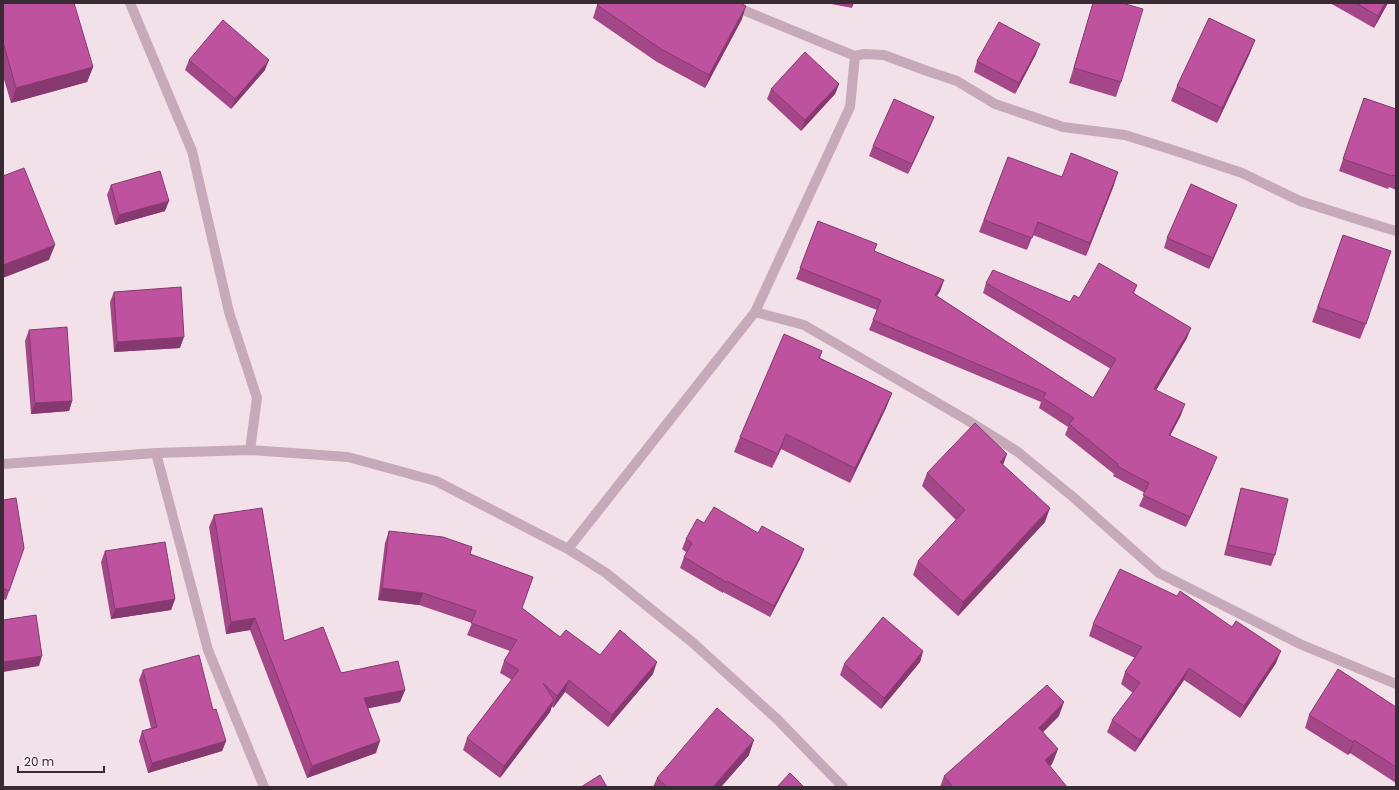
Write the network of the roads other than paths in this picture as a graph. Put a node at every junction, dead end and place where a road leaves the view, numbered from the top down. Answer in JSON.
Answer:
{"nodes":[{"id":1,"x":130,"y":3,"type":"edge"},
{"id":2,"x":726,"y":3,"type":"edge"},
{"id":3,"x":855,"y":56,"type":"junction"},
{"id":4,"x":1396,"y":231,"type":"edge"},
{"id":5,"x":755,"y":312,"type":"junction"},
{"id":6,"x":250,"y":450,"type":"junction"},
{"id":7,"x":156,"y":452,"type":"junction"},
{"id":8,"x":3,"y":464,"type":"edge"},
{"id":9,"x":568,"y":549,"type":"junction"},
{"id":10,"x":1396,"y":684,"type":"edge"},
{"id":11,"x":264,"y":787,"type":"edge"},
{"id":12,"x":843,"y":787,"type":"edge"}],
"edges":[{"from":1,"to":6,"type":"street"},
{"from":2,"to":3,"type":"street"},
{"from":3,"to":4,"type":"street"},
{"from":3,"to":5,"type":"street"},
{"from":5,"to":9,"type":"street"},
{"from":5,"to":10,"type":"street"},
{"from":6,"to":7,"type":"street"},
{"from":6,"to":9,"type":"street"},
{"from":7,"to":8,"type":"street"},
{"from":7,"to":11,"type":"street"},
{"from":9,"to":12,"type":"street"}]}
